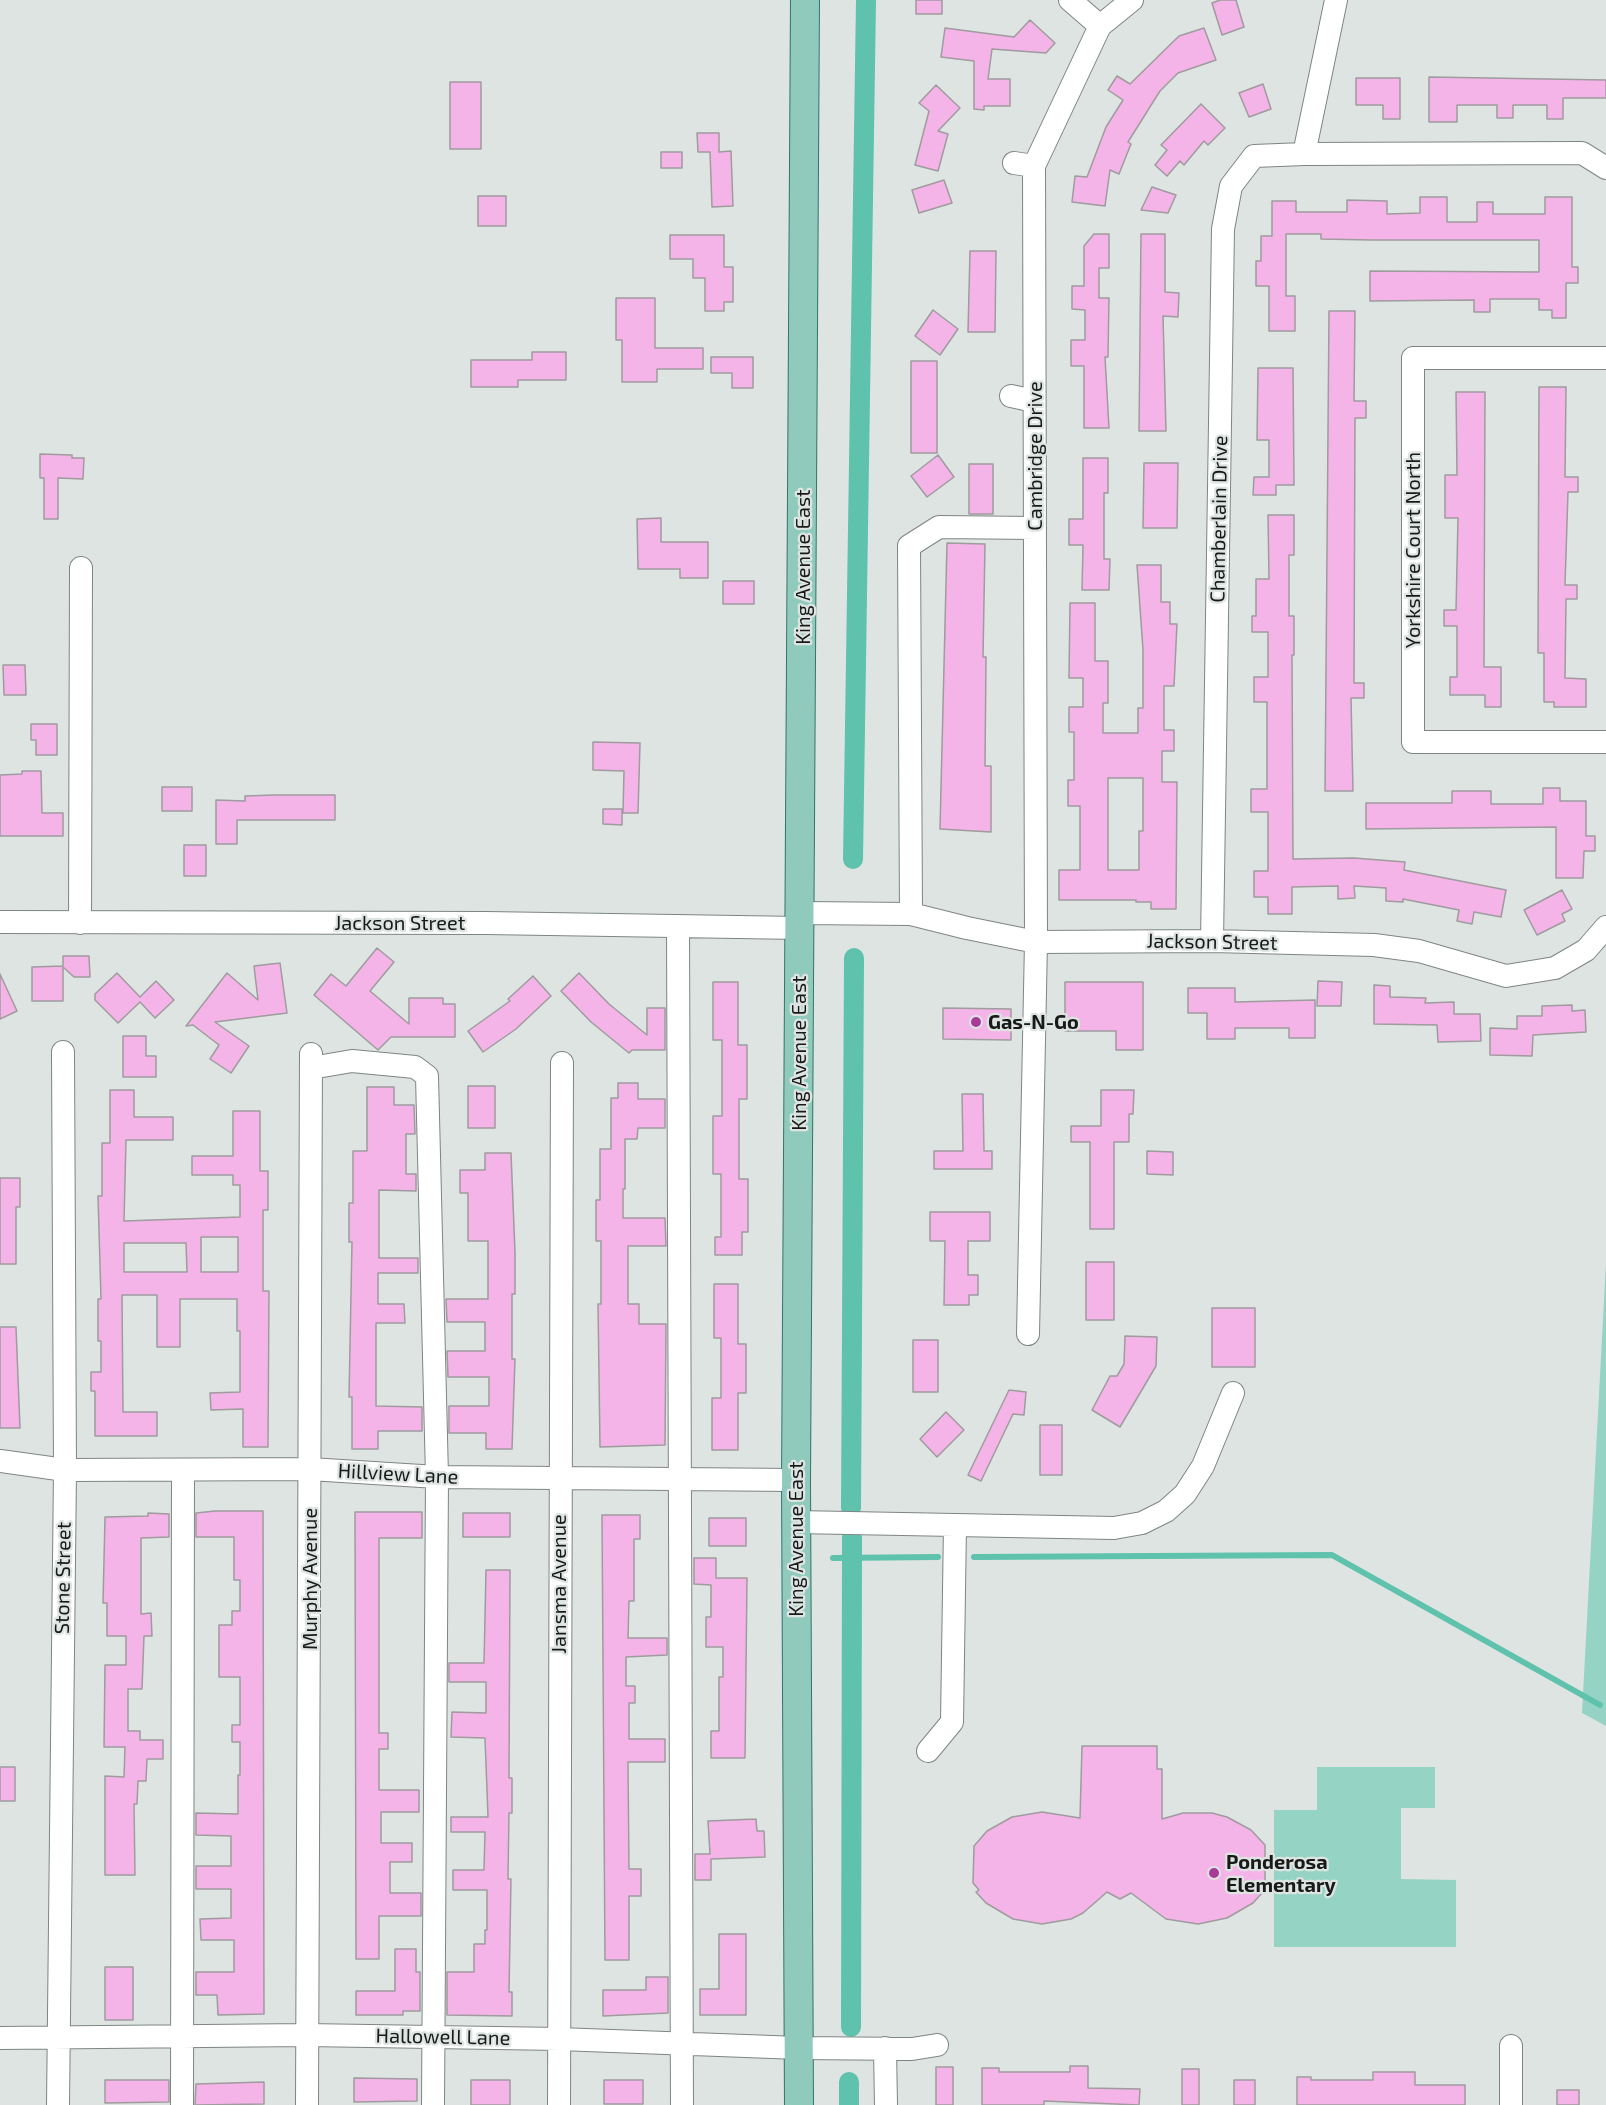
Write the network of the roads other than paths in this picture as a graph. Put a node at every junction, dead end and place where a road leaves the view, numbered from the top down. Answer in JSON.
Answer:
{"nodes":[{"id":1,"x":806,"y":0,"type":"edge"},
{"id":2,"x":1070,"y":0,"type":"edge"},
{"id":3,"x":1132,"y":0,"type":"edge"},
{"id":4,"x":1336,"y":0,"type":"edge"},
{"id":5,"x":1100,"y":26,"type":"junction"},
{"id":6,"x":1304,"y":154,"type":"junction"},
{"id":7,"x":1606,"y":168,"type":"edge"},
{"id":8,"x":1606,"y":358,"type":"edge"},
{"id":9,"x":1011,"y":396,"type":"dead end"},
{"id":10,"x":1034,"y":401,"type":"junction"},
{"id":11,"x":1035,"y":528,"type":"junction"},
{"id":12,"x":81,"y":568,"type":"dead end"},
{"id":13,"x":1606,"y":742,"type":"edge"},
{"id":14,"x":911,"y":914,"type":"junction"},
{"id":15,"x":801,"y":920,"type":"junction"},
{"id":16,"x":0,"y":922,"type":"edge"},
{"id":17,"x":80,"y":922,"type":"junction"},
{"id":18,"x":678,"y":926,"type":"junction"},
{"id":19,"x":1606,"y":927,"type":"edge"},
{"id":20,"x":1212,"y":941,"type":"junction"},
{"id":21,"x":1036,"y":942,"type":"junction"},
{"id":22,"x":63,"y":1052,"type":"dead end"},
{"id":23,"x":562,"y":1063,"type":"dead end"},
{"id":24,"x":1028,"y":1334,"type":"dead end"},
{"id":25,"x":1233,"y":1393,"type":"dead end"},
{"id":26,"x":0,"y":1461,"type":"edge"},
{"id":27,"x":310,"y":1469,"type":"junction"},
{"id":28,"x":64,"y":1470,"type":"junction"},
{"id":29,"x":183,"y":1470,"type":"junction"},
{"id":30,"x":436,"y":1477,"type":"junction"},
{"id":31,"x":559,"y":1479,"type":"junction"},
{"id":32,"x":679,"y":1479,"type":"junction"},
{"id":33,"x":796,"y":1480,"type":"junction"},
{"id":34,"x":796,"y":1522,"type":"junction"},
{"id":35,"x":955,"y":1525,"type":"junction"},
{"id":36,"x":928,"y":1751,"type":"dead end"},
{"id":37,"x":306,"y":2035,"type":"junction"},
{"id":38,"x":182,"y":2037,"type":"junction"},
{"id":39,"x":434,"y":2037,"type":"junction"},
{"id":40,"x":0,"y":2038,"type":"edge"},
{"id":41,"x":58,"y":2039,"type":"junction"},
{"id":42,"x":559,"y":2039,"type":"junction"},
{"id":43,"x":682,"y":2044,"type":"junction"},
{"id":44,"x":938,"y":2045,"type":"dead end"},
{"id":45,"x":1511,"y":2046,"type":"dead end"},
{"id":46,"x":799,"y":2048,"type":"junction"},
{"id":47,"x":885,"y":2048,"type":"junction"},
{"id":48,"x":58,"y":2105,"type":"edge"},
{"id":49,"x":182,"y":2105,"type":"edge"},
{"id":50,"x":307,"y":2105,"type":"edge"},
{"id":51,"x":434,"y":2105,"type":"edge"},
{"id":52,"x":559,"y":2105,"type":"edge"},
{"id":53,"x":682,"y":2105,"type":"edge"},
{"id":54,"x":799,"y":2105,"type":"edge"},
{"id":55,"x":885,"y":2105,"type":"edge"},
{"id":56,"x":1511,"y":2105,"type":"edge"}],
"edges":[{"from":1,"to":15,"type":"main road","name":"King Avenue East"},
{"from":2,"to":5,"type":"street"},
{"from":3,"to":5,"type":"street","name":"Cambridge Drive"},
{"from":4,"to":6,"type":"street"},
{"from":5,"to":10,"type":"street","name":"Cambridge Drive"},
{"from":6,"to":7,"type":"street","name":"Chamberlain Drive"},
{"from":6,"to":20,"type":"street","name":"Chamberlain Drive"},
{"from":8,"to":13,"type":"street","name":"Yorkshire Court North"},
{"from":9,"to":10,"type":"street"},
{"from":10,"to":11,"type":"street","name":"Cambridge Drive"},
{"from":11,"to":14,"type":"street"},
{"from":11,"to":21,"type":"street","name":"Cambridge Drive"},
{"from":12,"to":17,"type":"street"},
{"from":14,"to":15,"type":"street","name":"Jackson Street"},
{"from":14,"to":21,"type":"street","name":"Jackson Street"},
{"from":15,"to":18,"type":"street","name":"Jackson Street"},
{"from":15,"to":33,"type":"main road","name":"King Avenue East"},
{"from":16,"to":17,"type":"street","name":"Jackson Street"},
{"from":17,"to":18,"type":"street","name":"Jackson Street"},
{"from":18,"to":32,"type":"street"},
{"from":19,"to":20,"type":"street","name":"Jackson Street"},
{"from":20,"to":21,"type":"street","name":"Jackson Street"},
{"from":21,"to":24,"type":"street","name":"Cambridge Drive"},
{"from":22,"to":28,"type":"street","name":"Stone Street"},
{"from":23,"to":31,"type":"street","name":"Jansma Avenue"},
{"from":25,"to":35,"type":"street"},
{"from":26,"to":28,"type":"street","name":"Hillview Lane"},
{"from":27,"to":29,"type":"street","name":"Hillview Lane"},
{"from":27,"to":30,"type":"street","name":"Hillview Lane"},
{"from":27,"to":30,"type":"street","name":"Murphy Avenue"},
{"from":27,"to":37,"type":"street","name":"Murphy Avenue"},
{"from":28,"to":29,"type":"street","name":"Hillview Lane"},
{"from":28,"to":41,"type":"street","name":"Stone Street"},
{"from":29,"to":38,"type":"street"},
{"from":30,"to":31,"type":"street","name":"Hillview Lane"},
{"from":30,"to":39,"type":"street"},
{"from":31,"to":32,"type":"street","name":"Hillview Lane"},
{"from":31,"to":42,"type":"street","name":"Jansma Avenue"},
{"from":32,"to":33,"type":"street","name":"Hillview Lane"},
{"from":32,"to":43,"type":"street"},
{"from":33,"to":34,"type":"main road","name":"King Avenue East"},
{"from":34,"to":35,"type":"street"},
{"from":34,"to":46,"type":"main road","name":"King Avenue East"},
{"from":35,"to":36,"type":"street"},
{"from":37,"to":38,"type":"street","name":"Hallowell Lane"},
{"from":37,"to":39,"type":"street","name":"Hallowell Lane"},
{"from":37,"to":50,"type":"street","name":"Murphy Avenue"},
{"from":38,"to":41,"type":"street","name":"Hallowell Lane"},
{"from":38,"to":49,"type":"street"},
{"from":39,"to":42,"type":"street","name":"Hallowell Lane"},
{"from":39,"to":51,"type":"street"},
{"from":40,"to":41,"type":"street","name":"Hallowell Lane"},
{"from":41,"to":48,"type":"street","name":"Stone Street"},
{"from":42,"to":43,"type":"street","name":"Hallowell Lane"},
{"from":42,"to":52,"type":"street","name":"Jansma Avenue"},
{"from":43,"to":46,"type":"street","name":"Hallowell Lane"},
{"from":43,"to":53,"type":"street"},
{"from":44,"to":47,"type":"street","name":"Hallowell Lane"},
{"from":45,"to":56,"type":"street"},
{"from":46,"to":47,"type":"street","name":"Hallowell Lane"},
{"from":46,"to":54,"type":"main road","name":"King Avenue East"},
{"from":47,"to":55,"type":"street"}]}
